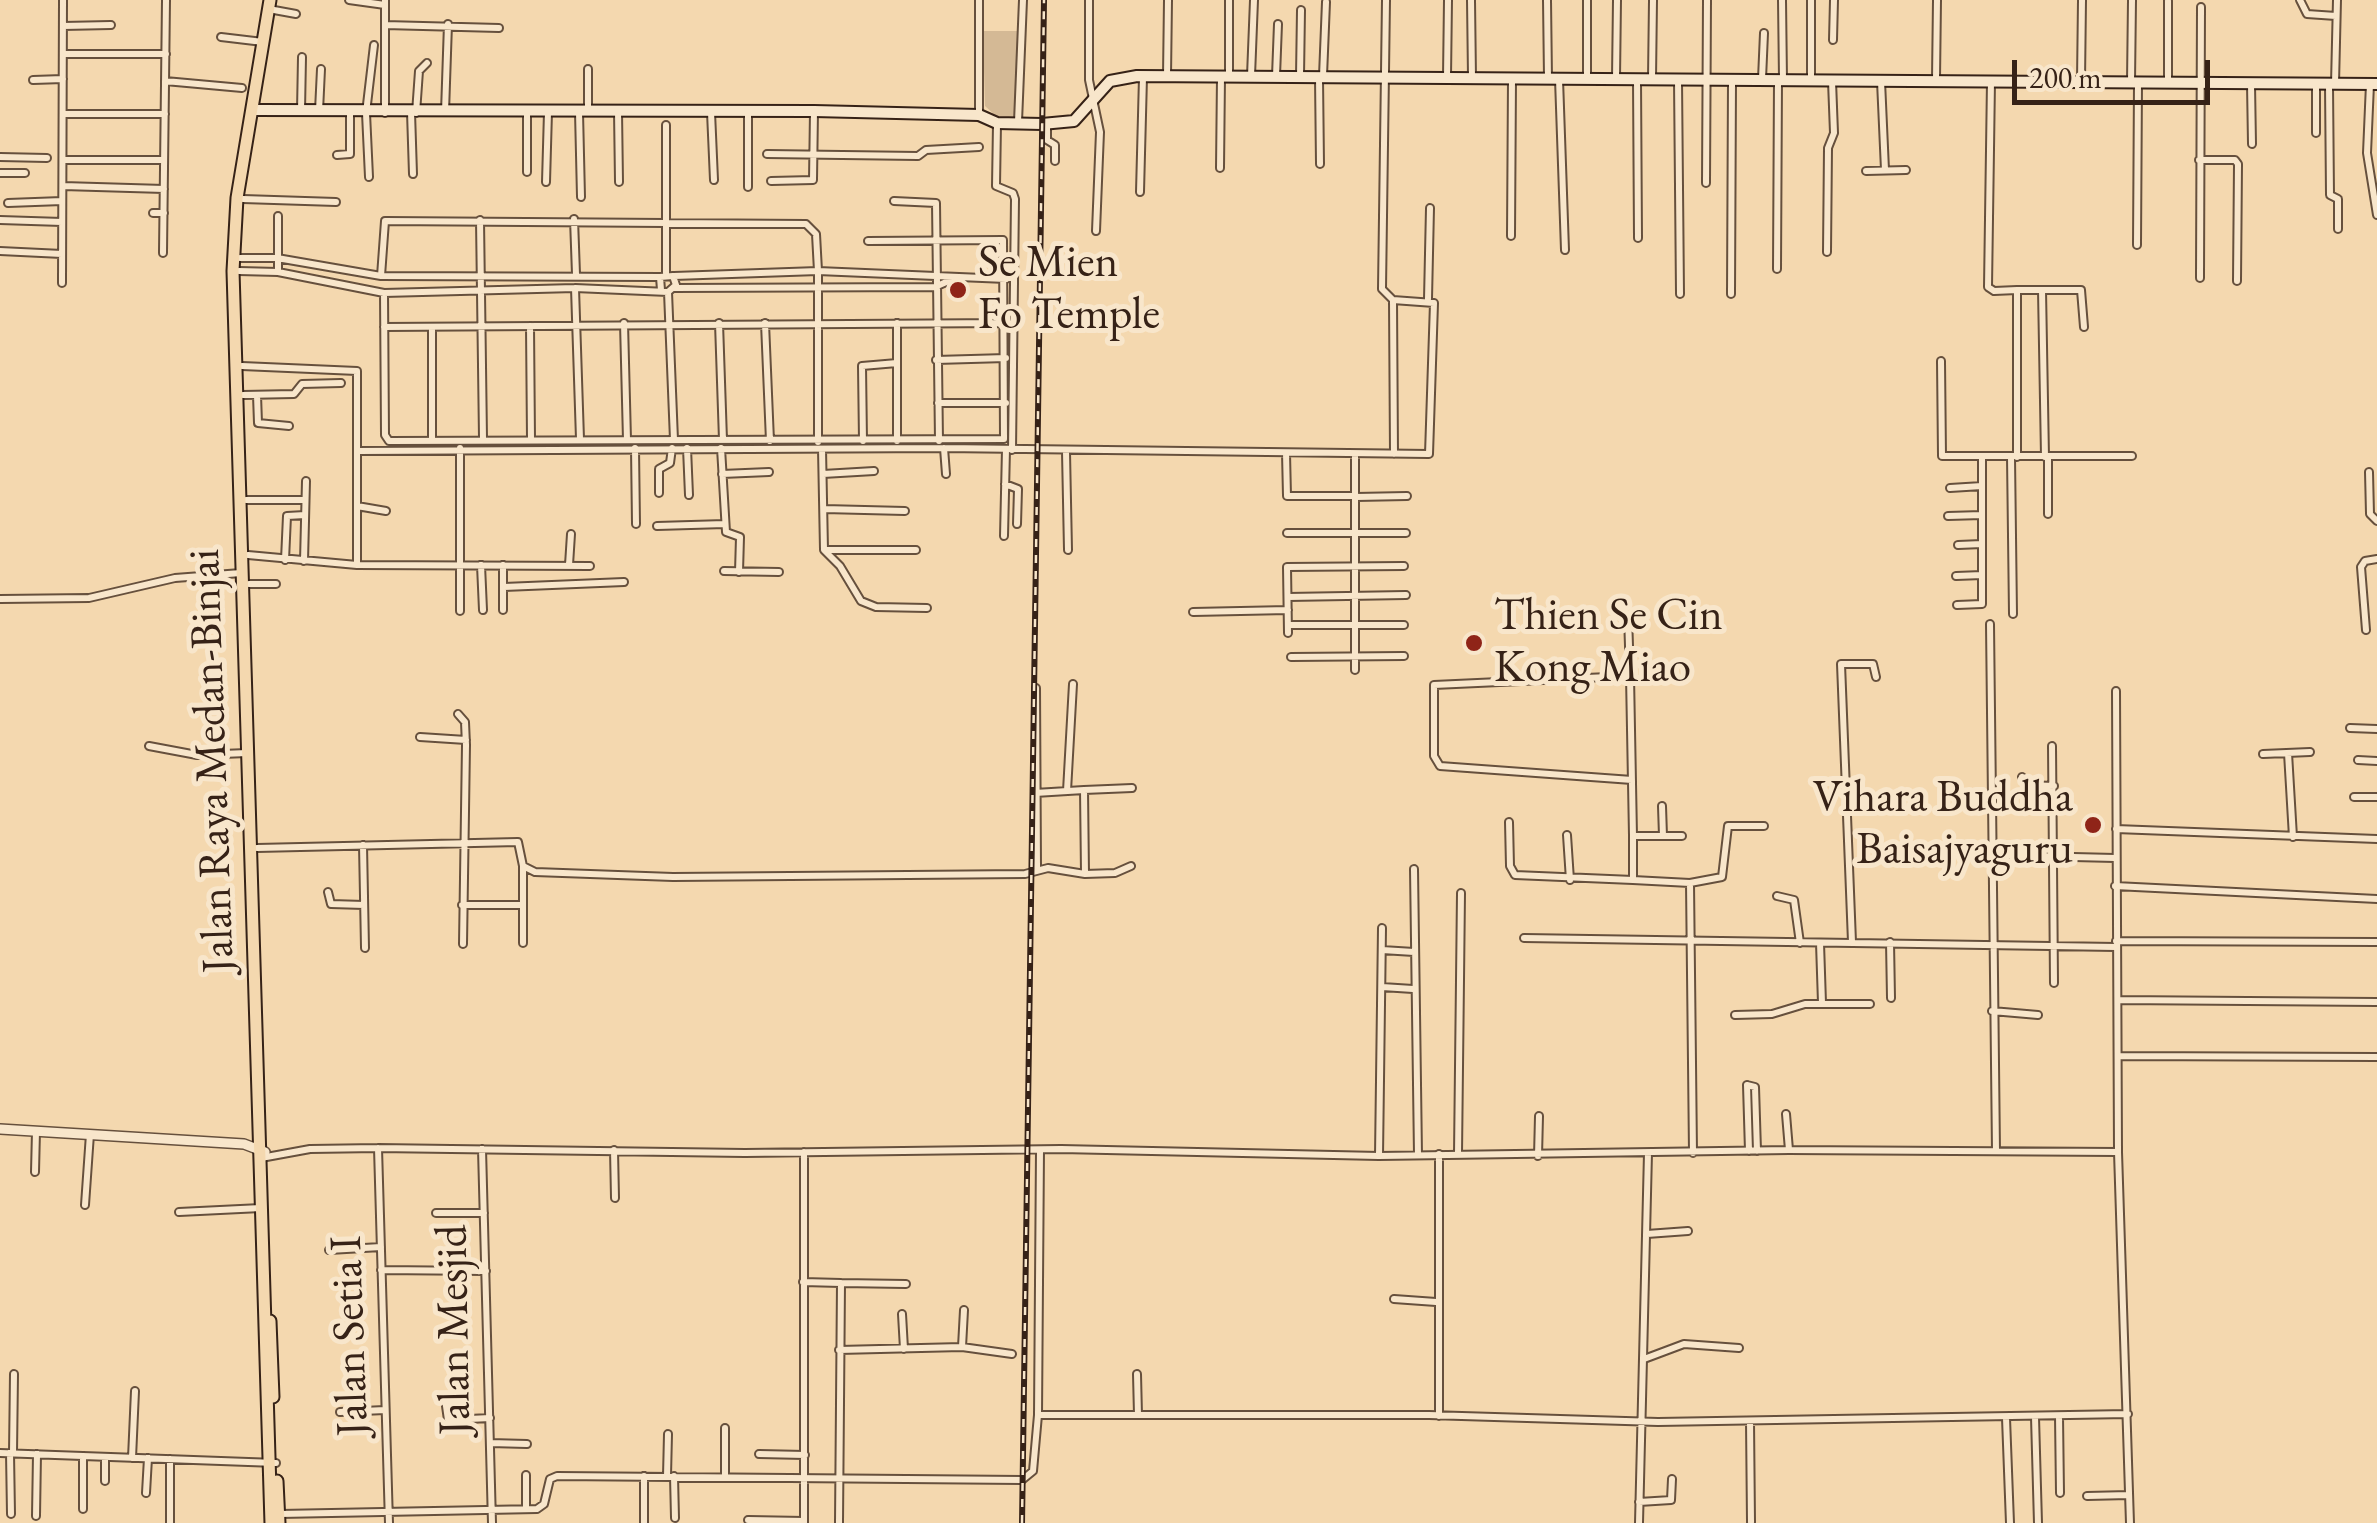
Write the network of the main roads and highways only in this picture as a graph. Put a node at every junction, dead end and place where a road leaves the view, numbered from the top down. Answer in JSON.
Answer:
{"nodes":[{"id":1,"x":274,"y":3,"type":"edge"},
{"id":2,"x":2374,"y":84,"type":"edge"},
{"id":3,"x":255,"y":110,"type":"junction"},
{"id":4,"x":246,"y":578,"type":"junction"},
{"id":5,"x":262,"y":1148,"type":"junction"},
{"id":6,"x":273,"y":1463,"type":"junction"},
{"id":7,"x":276,"y":1520,"type":"edge"}],
"edges":[{"from":1,"to":3,"type":"highway","name":"Jalan Raya Medan-Binjai"},
{"from":1,"to":3,"type":"highway","name":"Jalan Raya Medan-Binjai"},
{"from":2,"to":3,"type":"main road"},
{"from":3,"to":4,"type":"highway","name":"Jalan Raya Medan-Binjai"},
{"from":3,"to":4,"type":"highway","name":"Jalan Raya Medan-Binjai"},
{"from":4,"to":5,"type":"highway","name":"Jalan Raya Medan-Binjai"},
{"from":4,"to":5,"type":"highway","name":"Jalan Raya Medan-Binjai"},
{"from":5,"to":6,"type":"highway","name":"Jalan Raya Medan-Binjai"},
{"from":5,"to":6,"type":"highway","name":"Jalan Raya Medan-Binjai"},
{"from":6,"to":7,"type":"highway","name":"Jalan Raya Medan-Binjai"}]}
